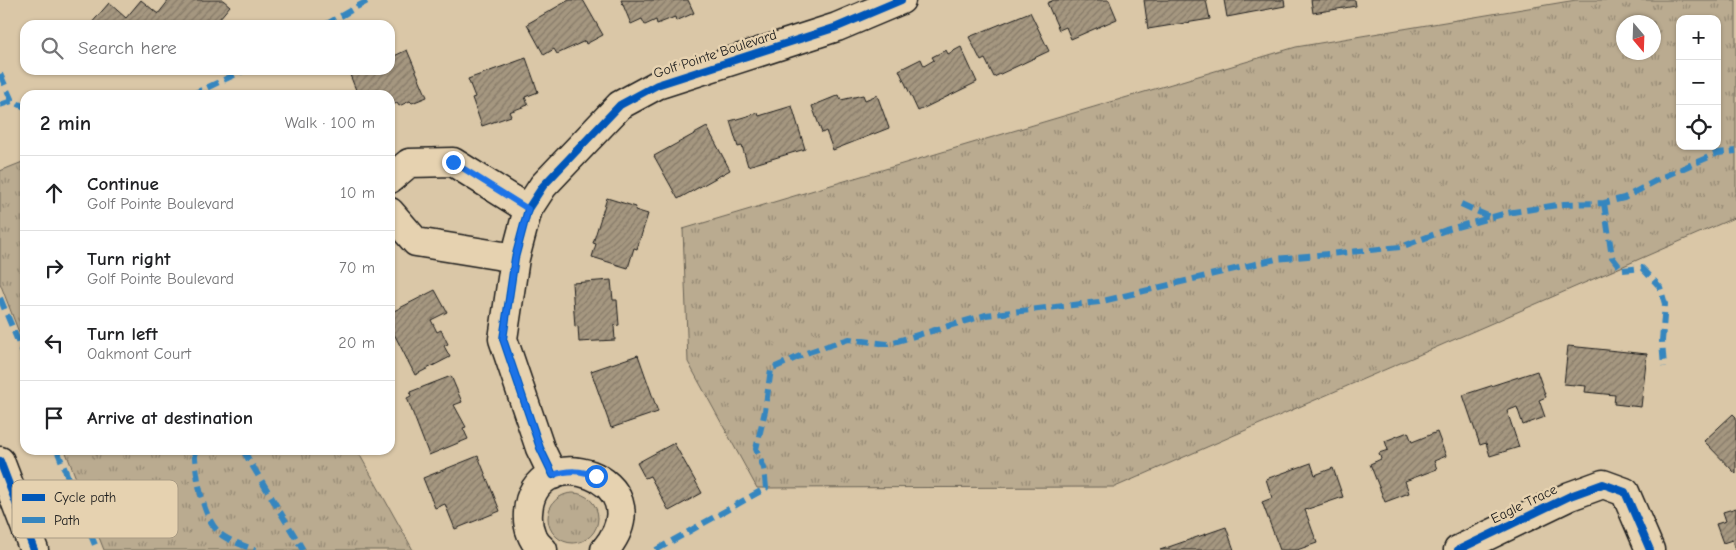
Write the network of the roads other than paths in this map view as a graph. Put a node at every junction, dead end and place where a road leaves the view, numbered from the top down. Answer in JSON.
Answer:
{"nodes":[{"id":1,"x":901,"y":0,"type":"edge"},
{"id":2,"x":395,"y":175,"type":"edge"},
{"id":3,"x":528,"y":209,"type":"junction"},
{"id":4,"x":395,"y":218,"type":"edge"},
{"id":5,"x":515,"y":258,"type":"junction"},
{"id":6,"x":0,"y":461,"type":"edge"},
{"id":7,"x":553,"y":475,"type":"junction"},
{"id":8,"x":12,"y":492,"type":"edge"},
{"id":9,"x":29,"y":538,"type":"edge"},
{"id":10,"x":34,"y":550,"type":"edge"},
{"id":11,"x":543,"y":550,"type":"edge"},
{"id":12,"x":605,"y":550,"type":"edge"},
{"id":13,"x":1458,"y":550,"type":"edge"},
{"id":14,"x":1650,"y":550,"type":"edge"}],
"edges":[{"from":1,"to":3,"type":"street","name":"Golf Pointe Boulevard"},
{"from":2,"to":3,"type":"street"},
{"from":3,"to":5,"type":"street","name":"Golf Pointe Boulevard"},
{"from":4,"to":5,"type":"street"},
{"from":5,"to":7,"type":"street","name":"Golf Pointe Boulevard"},
{"from":6,"to":8,"type":"street"},
{"from":7,"to":11,"type":"street"},
{"from":7,"to":12,"type":"street"},
{"from":9,"to":10,"type":"street"},
{"from":13,"to":14,"type":"street","name":"Eagle Trace"}]}
